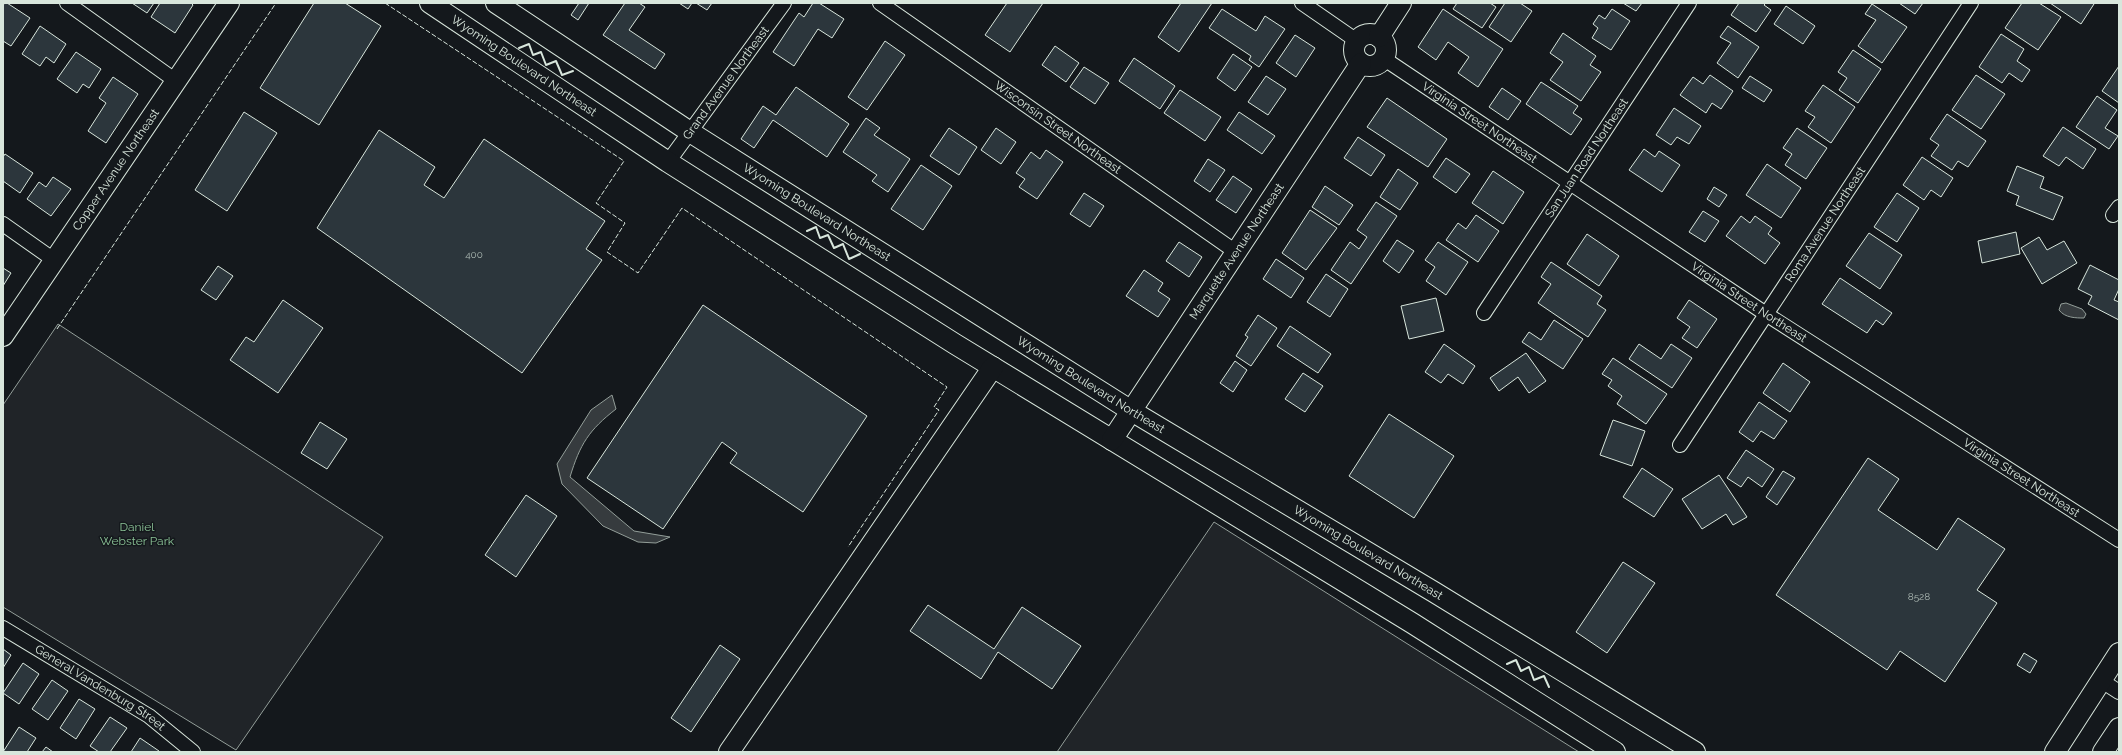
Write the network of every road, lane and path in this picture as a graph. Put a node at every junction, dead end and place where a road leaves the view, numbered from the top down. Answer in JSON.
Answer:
{"nodes":[{"id":1,"x":67,"y":3,"type":"edge"},
{"id":2,"x":229,"y":3,"type":"edge"},
{"id":3,"x":430,"y":3,"type":"edge"},
{"id":4,"x":496,"y":3,"type":"edge"},
{"id":5,"x":784,"y":3,"type":"edge"},
{"id":6,"x":880,"y":3,"type":"edge"},
{"id":7,"x":1302,"y":3,"type":"edge"},
{"id":8,"x":1401,"y":3,"type":"edge"},
{"id":9,"x":1689,"y":3,"type":"edge"},
{"id":10,"x":1971,"y":3,"type":"edge"},
{"id":11,"x":1379,"y":36,"type":"junction"},
{"id":12,"x":1357,"y":41,"type":"junction"},
{"id":13,"x":1383,"y":58,"type":"junction"},
{"id":14,"x":1361,"y":63,"type":"junction"},
{"id":15,"x":176,"y":81,"type":"junction"},
{"id":16,"x":690,"y":132,"type":"junction"},
{"id":17,"x":668,"y":162,"type":"junction"},
{"id":18,"x":1569,"y":183,"type":"junction"},
{"id":19,"x":3,"y":224,"type":"edge"},
{"id":20,"x":1236,"y":252,"type":"junction"},
{"id":21,"x":54,"y":260,"type":"junction"},
{"id":22,"x":1484,"y":313,"type":"dead end"},
{"id":23,"x":1766,"y":314,"type":"junction"},
{"id":24,"x":3,"y":336,"type":"edge"},
{"id":25,"x":993,"y":367,"type":"junction"},
{"id":26,"x":1130,"y":410,"type":"junction"},
{"id":27,"x":1112,"y":440,"type":"junction"},
{"id":28,"x":1680,"y":445,"type":"dead end"},
{"id":29,"x":2119,"y":540,"type":"edge"},
{"id":30,"x":3,"y":628,"type":"edge"},
{"id":31,"x":2119,"y":653,"type":"edge"},
{"id":32,"x":2102,"y":681,"type":"junction"},
{"id":33,"x":2119,"y":692,"type":"edge"},
{"id":34,"x":2119,"y":728,"type":"edge"},
{"id":35,"x":193,"y":752,"type":"edge"},
{"id":36,"x":730,"y":752,"type":"edge"},
{"id":37,"x":1614,"y":752,"type":"edge"},
{"id":38,"x":1695,"y":752,"type":"edge"},
{"id":39,"x":2055,"y":752,"type":"edge"},
{"id":40,"x":2103,"y":752,"type":"edge"}],
"edges":[{"from":1,"to":15,"type":"street"},
{"from":2,"to":15,"type":"main road","name":"Copper Avenue Northeast"},
{"from":3,"to":17,"type":"main road","name":"Wyoming Boulevard Northeast"},
{"from":4,"to":16,"type":"main road","name":"Wyoming Boulevard Northeast"},
{"from":5,"to":16,"type":"street","name":"Grand Avenue Northeast"},
{"from":6,"to":20,"type":"street","name":"Wisconsin Street Northeast"},
{"from":7,"to":12,"type":"street"},
{"from":8,"to":11,"type":"main road"},
{"from":9,"to":18,"type":"street","name":"San Juan Road Northeast"},
{"from":10,"to":23,"type":"street","name":"Roma Avenue Northeast"},
{"from":11,"to":12,"type":"main road"},
{"from":11,"to":13,"type":"main road"},
{"from":12,"to":14,"type":"main road"},
{"from":13,"to":14,"type":"main road"},
{"from":13,"to":18,"type":"street","name":"Virginia Street Northeast"},
{"from":14,"to":20,"type":"main road","name":"Marquette Avenue Northeast"},
{"from":15,"to":21,"type":"main road","name":"Copper Avenue Northeast"},
{"from":16,"to":17,"type":"street","name":"Grand Avenue Northeast"},
{"from":16,"to":26,"type":"main road","name":"Wyoming Boulevard Northeast"},
{"from":17,"to":25,"type":"main road","name":"Wyoming Boulevard Northeast"},
{"from":18,"to":22,"type":"street","name":"San Juan Road Northeast"},
{"from":18,"to":23,"type":"street","name":"Virginia Street Northeast"},
{"from":19,"to":21,"type":"street"},
{"from":20,"to":26,"type":"main road","name":"Marquette Avenue Northeast"},
{"from":21,"to":24,"type":"main road","name":"Copper Avenue Northeast"},
{"from":23,"to":28,"type":"street","name":"Roma Avenue Northeast"},
{"from":23,"to":29,"type":"street","name":"Virginia Street Northeast"},
{"from":25,"to":27,"type":"main road","name":"Wyoming Boulevard Northeast"},
{"from":25,"to":36,"type":"main road"},
{"from":26,"to":27,"type":"main road","name":"Marquette Avenue Northeast"},
{"from":26,"to":38,"type":"main road","name":"Wyoming Boulevard Northeast"},
{"from":27,"to":37,"type":"main road","name":"Wyoming Boulevard Northeast"},
{"from":30,"to":35,"type":"street","name":"General Vandenburg Street"},
{"from":31,"to":32,"type":"main road"},
{"from":32,"to":33,"type":"street"},
{"from":32,"to":39,"type":"main road"},
{"from":34,"to":40,"type":"main road"}]}
